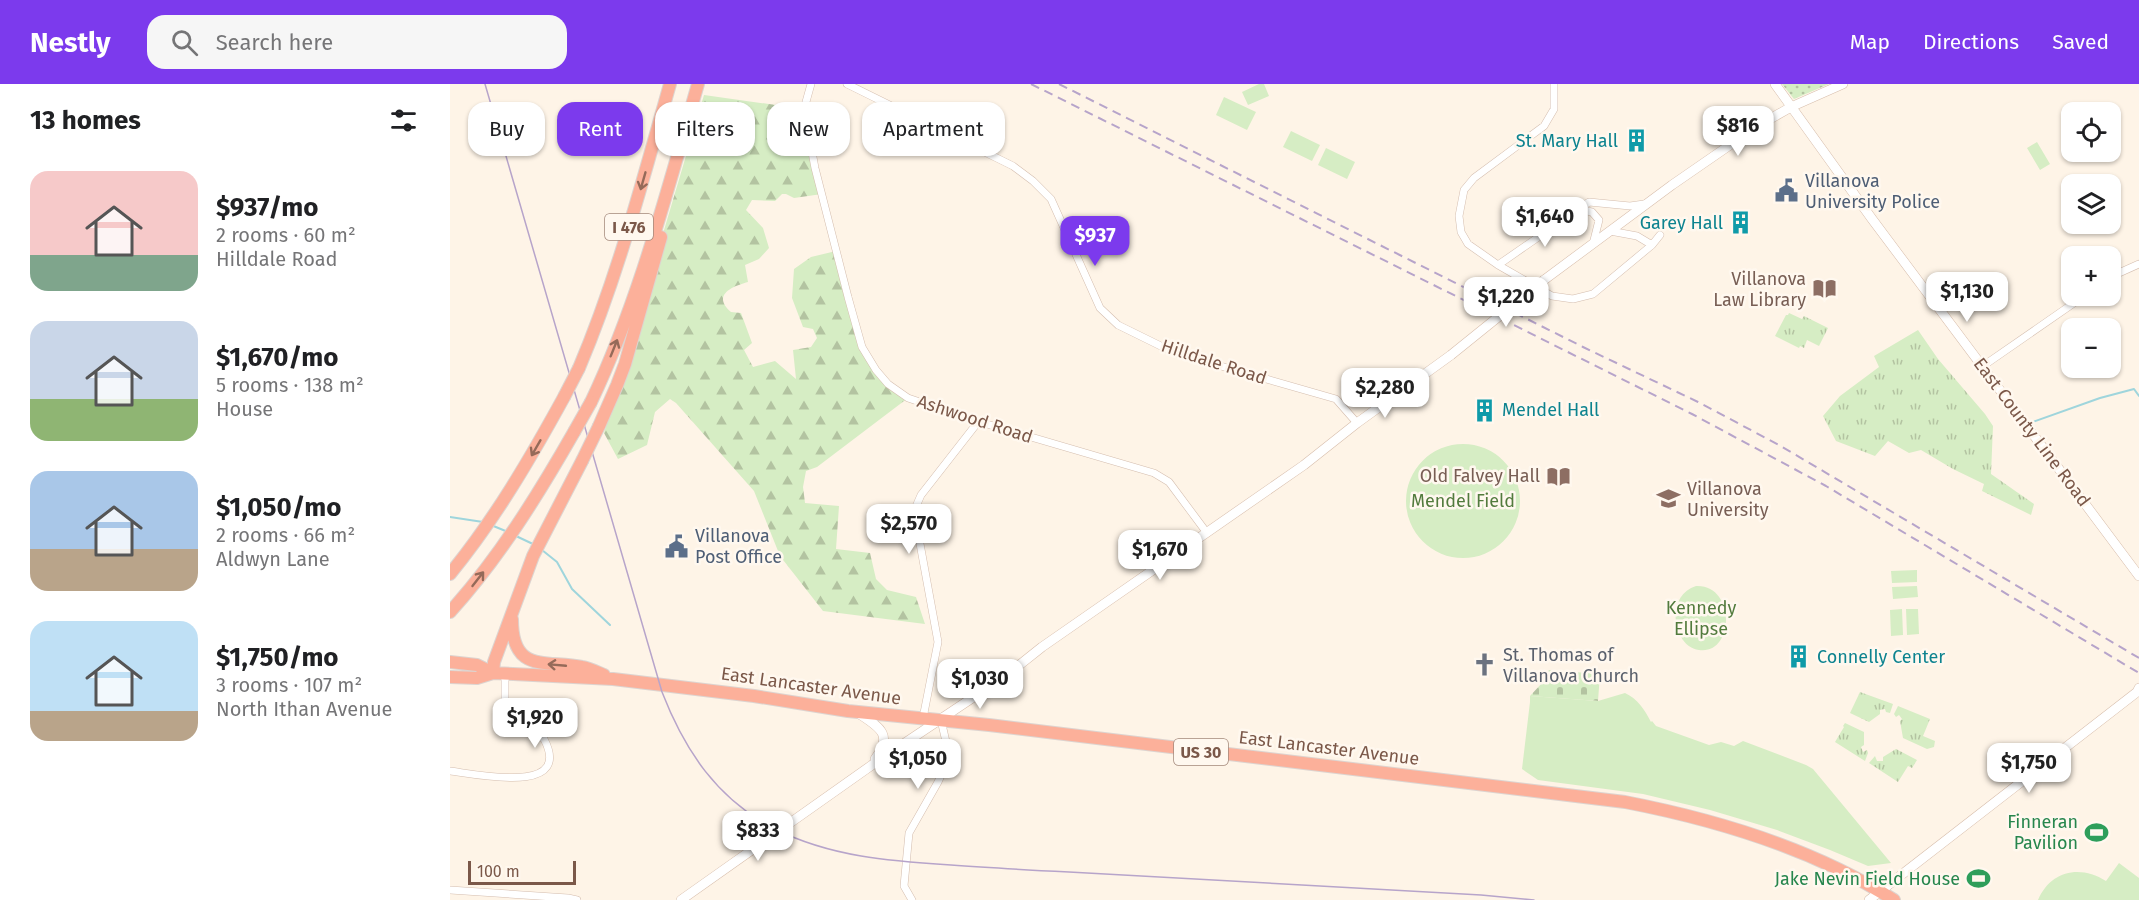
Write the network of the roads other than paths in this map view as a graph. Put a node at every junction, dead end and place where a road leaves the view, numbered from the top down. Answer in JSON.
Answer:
{"nodes":[{"id":1,"x":670,"y":84,"type":"edge"},
{"id":2,"x":698,"y":84,"type":"edge"},
{"id":3,"x":811,"y":84,"type":"edge"},
{"id":4,"x":847,"y":84,"type":"edge"},
{"id":5,"x":1554,"y":84,"type":"edge"},
{"id":6,"x":1775,"y":84,"type":"edge"},
{"id":7,"x":1843,"y":84,"type":"edge"},
{"id":8,"x":1791,"y":106,"type":"junction"},
{"id":9,"x":674,"y":165,"type":"junction"},
{"id":10,"x":1652,"y":200,"type":"junction"},
{"id":11,"x":1577,"y":209,"type":"junction"},
{"id":12,"x":1610,"y":231,"type":"junction"},
{"id":13,"x":1660,"y":235,"type":"dead end"},
{"id":14,"x":1593,"y":244,"type":"junction"},
{"id":15,"x":1652,"y":245,"type":"junction"},
{"id":16,"x":2139,"y":264,"type":"edge"},
{"id":17,"x":1498,"y":265,"type":"junction"},
{"id":18,"x":2121,"y":272,"type":"edge"},
{"id":19,"x":2070,"y":306,"type":"edge"},
{"id":20,"x":1983,"y":366,"type":"junction"},
{"id":21,"x":978,"y":422,"type":"junction"},
{"id":22,"x":1357,"y":423,"type":"junction"},
{"id":23,"x":483,"y":530,"type":"junction"},
{"id":24,"x":1207,"y":533,"type":"junction"},
{"id":25,"x":450,"y":560,"type":"edge"},
{"id":26,"x":450,"y":574,"type":"edge"},
{"id":27,"x":2139,"y":576,"type":"edge"},
{"id":28,"x":450,"y":612,"type":"edge"},
{"id":29,"x":512,"y":612,"type":"junction"},
{"id":30,"x":450,"y":663,"type":"edge"},
{"id":31,"x":499,"y":674,"type":"junction"},
{"id":32,"x":450,"y":677,"type":"edge"},
{"id":33,"x":613,"y":679,"type":"junction"},
{"id":34,"x":2138,"y":692,"type":"edge"},
{"id":35,"x":856,"y":711,"type":"junction"},
{"id":36,"x":923,"y":718,"type":"junction"},
{"id":37,"x":941,"y":720,"type":"junction"},
{"id":38,"x":872,"y":765,"type":"junction"},
{"id":39,"x":450,"y":771,"type":"edge"},
{"id":40,"x":450,"y":890,"type":"edge"},
{"id":41,"x":1881,"y":891,"type":"junction"},
{"id":42,"x":577,"y":900,"type":"edge"},
{"id":43,"x":681,"y":900,"type":"edge"},
{"id":44,"x":912,"y":900,"type":"edge"},
{"id":45,"x":1869,"y":900,"type":"edge"},
{"id":46,"x":1894,"y":900,"type":"edge"}],
"edges":[{"from":1,"to":23,"type":"highway","number":"I 476","one_way":true,"bridge":true},
{"from":2,"to":9,"type":"highway","number":"I 476"},
{"from":3,"to":21,"type":"street","name":"Ashwood Road"},
{"from":4,"to":22,"type":"street","name":"Hilldale Road"},
{"from":5,"to":17,"type":"street"},
{"from":6,"to":8,"type":"main road","name":"East County Line Road"},
{"from":7,"to":8,"type":"main road"},
{"from":8,"to":10,"type":"main road"},
{"from":8,"to":20,"type":"main road","name":"East County Line Road"},
{"from":28,"to":9,"type":"highway","number":"I 476","one_way":true,"bridge":true},
{"from":9,"to":29,"type":"highway","bridge":true},
{"from":10,"to":11,"type":"street"},
{"from":10,"to":12,"type":"main road"},
{"from":11,"to":14,"type":"street"},
{"from":11,"to":17,"type":"street"},
{"from":12,"to":14,"type":"main road"},
{"from":12,"to":15,"type":"street"},
{"from":13,"to":15,"type":"street"},
{"from":14,"to":22,"type":"main road","bridge":true},
{"from":15,"to":17,"type":"street"},
{"from":16,"to":18,"type":"street"},
{"from":19,"to":20,"type":"street"},
{"from":20,"to":27,"type":"main road","name":"East County Line Road"},
{"from":21,"to":24,"type":"street","name":"Ashwood Road"},
{"from":21,"to":36,"type":"street"},
{"from":22,"to":24,"type":"main road"},
{"from":23,"to":25,"type":"highway"},
{"from":23,"to":26,"type":"highway","number":"I 476"},
{"from":24,"to":37,"type":"main road"},
{"from":29,"to":31,"type":"highway"},
{"from":33,"to":29,"type":"highway","one_way":true},
{"from":30,"to":31,"type":"highway","name":"East Lancaster Avenue","number":"US 30"},
{"from":31,"to":32,"type":"highway","name":"East Lancaster Avenue","number":"US 30"},
{"from":31,"to":33,"type":"highway","name":"East Lancaster Avenue","number":"US 30"},
{"from":31,"to":39,"type":"street"},
{"from":33,"to":35,"type":"highway","name":"East Lancaster Avenue","number":"US 30"},
{"from":34,"to":41,"type":"main road"},
{"from":35,"to":36,"type":"highway","name":"East Lancaster Avenue","number":"US 30"},
{"from":35,"to":38,"type":"main road"},
{"from":36,"to":37,"type":"highway","name":"East Lancaster Avenue","number":"US 30"},
{"from":37,"to":38,"type":"main road"},
{"from":37,"to":41,"type":"highway","name":"East Lancaster Avenue","number":"US 30"},
{"from":37,"to":44,"type":"street"},
{"from":38,"to":43,"type":"main road"},
{"from":40,"to":42,"type":"street"},
{"from":41,"to":45,"type":"main road"},
{"from":41,"to":46,"type":"highway","name":"East Lancaster Avenue","number":"US 30"}]}
